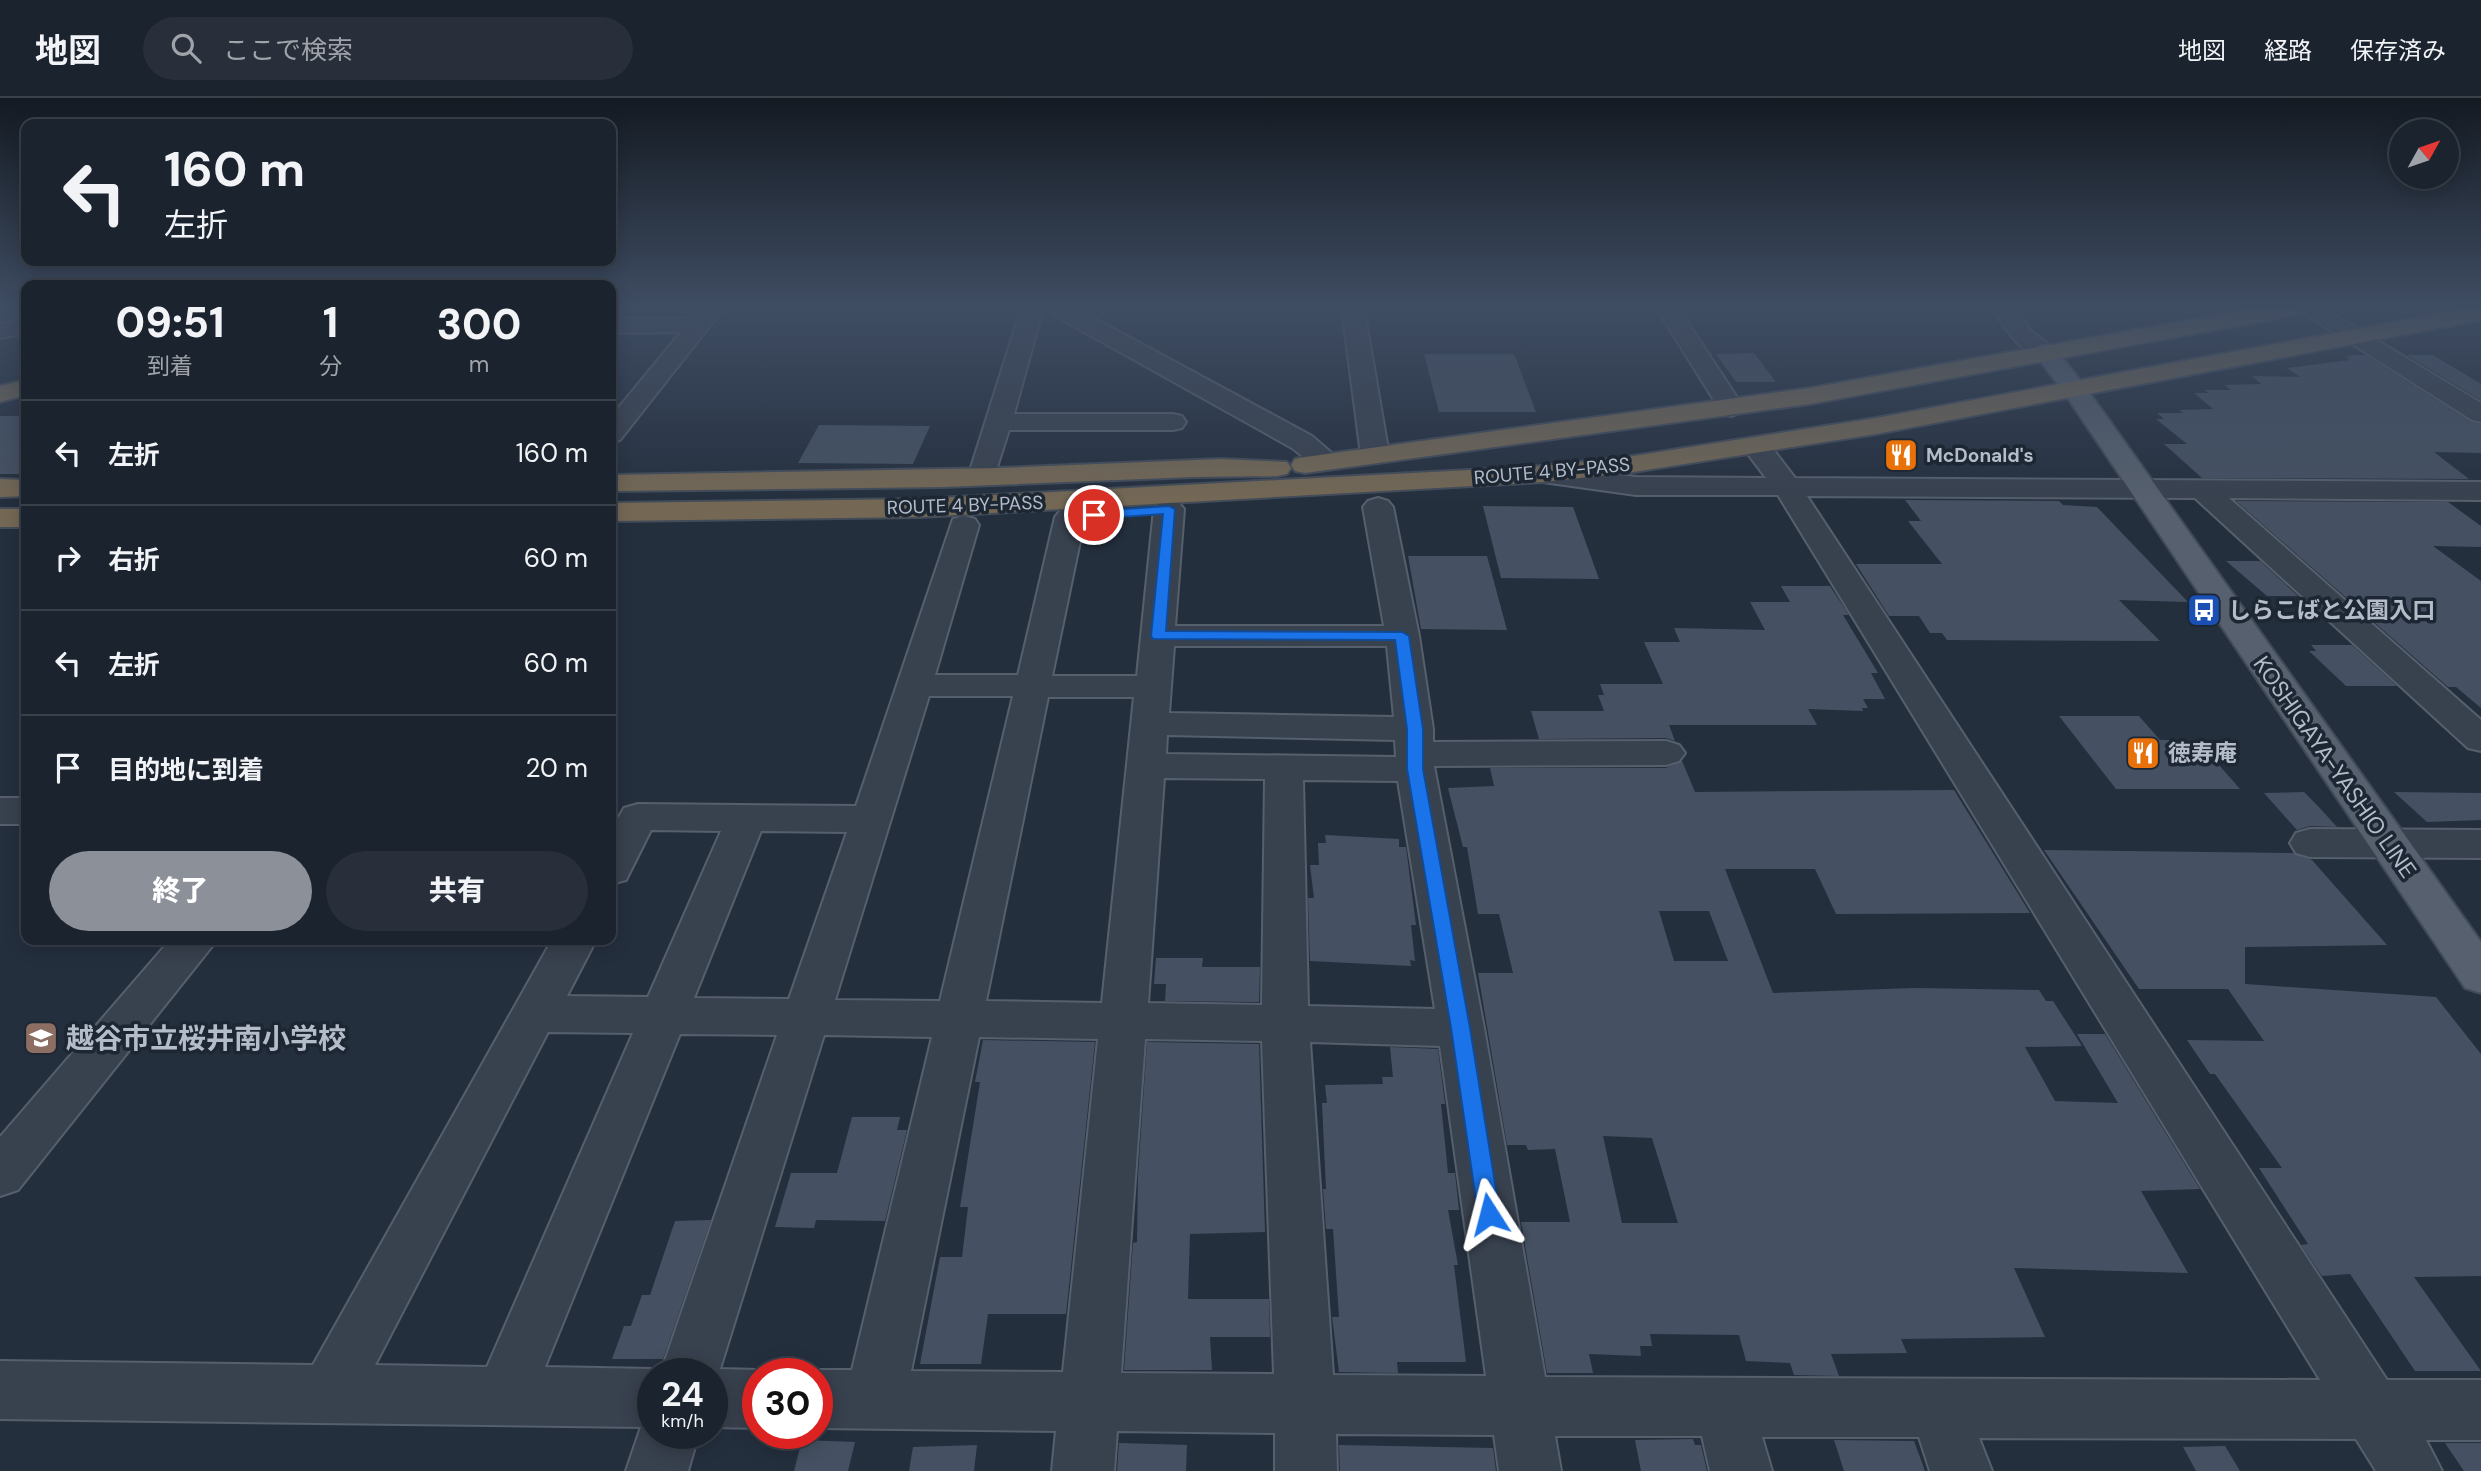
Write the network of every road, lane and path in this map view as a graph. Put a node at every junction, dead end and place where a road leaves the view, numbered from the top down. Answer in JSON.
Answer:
{"nodes":[{"id":1,"x":660,"y":373,"type":"edge"},
{"id":2,"x":1013,"y":373,"type":"edge"},
{"id":3,"x":1177,"y":373,"type":"edge"},
{"id":4,"x":1363,"y":373,"type":"edge"},
{"id":5,"x":1709,"y":373,"type":"edge"},
{"id":6,"x":1923,"y":373,"type":"edge"},
{"id":7,"x":2063,"y":373,"type":"edge"},
{"id":8,"x":2165,"y":373,"type":"edge"},
{"id":9,"x":2414,"y":373,"type":"edge"},
{"id":10,"x":21,"y":389,"type":"edge"},
{"id":11,"x":2076,"y":390,"type":"junction"},
{"id":12,"x":0,"y":394,"type":"edge"},
{"id":13,"x":1731,"y":408,"type":"junction"},
{"id":14,"x":2481,"y":414,"type":"edge"},
{"id":15,"x":998,"y":422,"type":"junction"},
{"id":16,"x":1173,"y":422,"type":"dead end"},
{"id":17,"x":616,"y":428,"type":"edge"},
{"id":18,"x":1567,"y":431,"type":"junction"},
{"id":19,"x":1756,"y":446,"type":"junction"},
{"id":20,"x":1375,"y":456,"type":"junction"},
{"id":21,"x":1328,"y":462,"type":"junction"},
{"id":22,"x":1282,"y":468,"type":"junction"},
{"id":23,"x":1543,"y":474,"type":"junction"},
{"id":24,"x":982,"y":477,"type":"junction"},
{"id":25,"x":616,"y":483,"type":"edge"},
{"id":26,"x":0,"y":488,"type":"edge"},
{"id":27,"x":21,"y":488,"type":"edge"},
{"id":28,"x":1788,"y":488,"type":"junction"},
{"id":29,"x":2143,"y":490,"type":"junction"},
{"id":30,"x":2446,"y":490,"type":"junction"},
{"id":31,"x":2204,"y":491,"type":"junction"},
{"id":32,"x":2481,"y":491,"type":"edge"},
{"id":33,"x":1371,"y":496,"type":"junction"},
{"id":34,"x":616,"y":498,"type":"edge"},
{"id":35,"x":21,"y":503,"type":"edge"},
{"id":36,"x":0,"y":504,"type":"edge"},
{"id":37,"x":1169,"y":509,"type":"junction"},
{"id":38,"x":616,"y":512,"type":"edge"},
{"id":39,"x":2481,"y":515,"type":"edge"},
{"id":40,"x":1070,"y":517,"type":"junction"},
{"id":41,"x":0,"y":518,"type":"edge"},
{"id":42,"x":21,"y":518,"type":"edge"},
{"id":43,"x":964,"y":525,"type":"junction"},
{"id":44,"x":616,"y":529,"type":"edge"},
{"id":45,"x":21,"y":534,"type":"edge"},
{"id":46,"x":0,"y":535,"type":"edge"},
{"id":47,"x":1158,"y":636,"type":"junction"},
{"id":48,"x":1402,"y":636,"type":"junction"},
{"id":49,"x":915,"y":685,"type":"junction"},
{"id":50,"x":1032,"y":686,"type":"junction"},
{"id":51,"x":1151,"y":726,"type":"junction"},
{"id":52,"x":2481,"y":740,"type":"edge"},
{"id":53,"x":1415,"y":751,"type":"junction"},
{"id":54,"x":1666,"y":753,"type":"dead end"},
{"id":55,"x":1284,"y":768,"type":"junction"},
{"id":56,"x":0,"y":811,"type":"edge"},
{"id":57,"x":21,"y":811,"type":"edge"},
{"id":58,"x":747,"y":817,"type":"junction"},
{"id":59,"x":871,"y":819,"type":"junction"},
{"id":60,"x":2310,"y":843,"type":"dead end"},
{"id":61,"x":2389,"y":844,"type":"junction"},
{"id":62,"x":2481,"y":844,"type":"edge"},
{"id":63,"x":616,"y":860,"type":"edge"},
{"id":64,"x":191,"y":945,"type":"edge"},
{"id":65,"x":571,"y":945,"type":"edge"},
{"id":66,"x":2481,"y":976,"type":"edge"},
{"id":67,"x":536,"y":1014,"type":"junction"},
{"id":68,"x":662,"y":1015,"type":"junction"},
{"id":69,"x":806,"y":1017,"type":"junction"},
{"id":70,"x":959,"y":1019,"type":"junction"},
{"id":71,"x":1124,"y":1021,"type":"junction"},
{"id":72,"x":1285,"y":1023,"type":"junction"},
{"id":73,"x":1461,"y":1028,"type":"junction"},
{"id":74,"x":0,"y":1174,"type":"edge"},
{"id":75,"x":694,"y":1358,"type":"edge"},
{"id":76,"x":0,"y":1390,"type":"edge"},
{"id":77,"x":329,"y":1394,"type":"junction"},
{"id":78,"x":504,"y":1396,"type":"junction"},
{"id":79,"x":637,"y":1398,"type":"edge"},
{"id":80,"x":833,"y":1399,"type":"edge"},
{"id":81,"x":875,"y":1400,"type":"junction"},
{"id":82,"x":1091,"y":1402,"type":"junction"},
{"id":83,"x":1305,"y":1404,"type":"junction"},
{"id":84,"x":1519,"y":1406,"type":"junction"},
{"id":85,"x":1724,"y":1406,"type":"junction"},
{"id":86,"x":1938,"y":1407,"type":"junction"},
{"id":87,"x":2371,"y":1408,"type":"junction"},
{"id":88,"x":2481,"y":1410,"type":"edge"},
{"id":89,"x":664,"y":1449,"type":"edge"},
{"id":90,"x":657,"y":1471,"type":"edge"},
{"id":91,"x":1083,"y":1471,"type":"edge"},
{"id":92,"x":1306,"y":1471,"type":"edge"},
{"id":93,"x":1530,"y":1471,"type":"edge"},
{"id":94,"x":1741,"y":1471,"type":"edge"},
{"id":95,"x":1961,"y":1471,"type":"edge"},
{"id":96,"x":2411,"y":1471,"type":"edge"}],
"edges":[{"from":1,"to":17,"type":"street"},
{"from":2,"to":15,"type":"street"},
{"from":3,"to":21,"type":"street"},
{"from":4,"to":20,"type":"street"},
{"from":5,"to":13,"type":"street"},
{"from":6,"to":13,"type":"highway","name":"ROUTE 4 BY-PASS"},
{"from":7,"to":11,"type":"main road","name":"KOSHIGAYA-YASHIO LINE"},
{"from":8,"to":11,"type":"highway","name":"ROUTE 4 BY-PASS"},
{"from":9,"to":14,"type":"street"},
{"from":10,"to":12,"type":"highway"},
{"from":11,"to":18,"type":"highway"},
{"from":11,"to":19,"type":"highway","name":"ROUTE 4 BY-PASS"},
{"from":11,"to":29,"type":"main road","name":"KOSHIGAYA-YASHIO LINE"},
{"from":13,"to":18,"type":"highway","name":"ROUTE 4 BY-PASS"},
{"from":15,"to":16,"type":"street"},
{"from":15,"to":24,"type":"street"},
{"from":18,"to":20,"type":"highway","name":"ROUTE 4 BY-PASS"},
{"from":19,"to":23,"type":"highway","name":"ROUTE 4 BY-PASS"},
{"from":19,"to":28,"type":"street"},
{"from":20,"to":21,"type":"highway","name":"ROUTE 4 BY-PASS"},
{"from":21,"to":22,"type":"highway","name":"ROUTE 4 BY-PASS"},
{"from":22,"to":24,"type":"highway"},
{"from":22,"to":34,"type":"highway","name":"ROUTE 4 BY-PASS"},
{"from":23,"to":28,"type":"street"},
{"from":23,"to":33,"type":"highway","name":"ROUTE 4 BY-PASS"},
{"from":24,"to":25,"type":"highway"},
{"from":26,"to":27,"type":"highway"},
{"from":28,"to":29,"type":"street"},
{"from":28,"to":87,"type":"street"},
{"from":29,"to":31,"type":"street"},
{"from":29,"to":61,"type":"main road","name":"KOSHIGAYA-YASHIO LINE"},
{"from":30,"to":31,"type":"street"},
{"from":30,"to":32,"type":"street"},
{"from":30,"to":39,"type":"street"},
{"from":31,"to":52,"type":"street"},
{"from":33,"to":37,"type":"highway"},
{"from":33,"to":38,"type":"highway","name":"ROUTE 4 BY-PASS"},
{"from":33,"to":48,"type":"street"},
{"from":35,"to":36,"type":"highway"},
{"from":37,"to":40,"type":"highway"},
{"from":37,"to":47,"type":"street"},
{"from":40,"to":43,"type":"highway"},
{"from":40,"to":50,"type":"street"},
{"from":41,"to":42,"type":"highway"},
{"from":43,"to":44,"type":"highway"},
{"from":43,"to":49,"type":"street"},
{"from":45,"to":46,"type":"highway"},
{"from":47,"to":48,"type":"street"},
{"from":47,"to":51,"type":"street"},
{"from":48,"to":53,"type":"street"},
{"from":49,"to":50,"type":"street"},
{"from":49,"to":59,"type":"street"},
{"from":50,"to":51,"type":"street"},
{"from":50,"to":70,"type":"street"},
{"from":51,"to":53,"type":"street"},
{"from":51,"to":55,"type":"street"},
{"from":51,"to":71,"type":"street"},
{"from":53,"to":54,"type":"street"},
{"from":53,"to":55,"type":"street"},
{"from":53,"to":73,"type":"street"},
{"from":55,"to":72,"type":"street"},
{"from":56,"to":57,"type":"street"},
{"from":58,"to":59,"type":"street"},
{"from":58,"to":63,"type":"street"},
{"from":58,"to":68,"type":"street"},
{"from":59,"to":69,"type":"street"},
{"from":60,"to":61,"type":"street"},
{"from":61,"to":62,"type":"street"},
{"from":61,"to":66,"type":"main road","name":"KOSHIGAYA-YASHIO LINE"},
{"from":64,"to":74,"type":"street"},
{"from":65,"to":67,"type":"street"},
{"from":67,"to":68,"type":"street"},
{"from":67,"to":77,"type":"street"},
{"from":68,"to":69,"type":"street"},
{"from":68,"to":78,"type":"street"},
{"from":69,"to":70,"type":"street"},
{"from":69,"to":75,"type":"street"},
{"from":70,"to":71,"type":"street"},
{"from":70,"to":81,"type":"street"},
{"from":71,"to":72,"type":"street"},
{"from":71,"to":82,"type":"street"},
{"from":72,"to":73,"type":"street"},
{"from":72,"to":83,"type":"street"},
{"from":73,"to":84,"type":"street"},
{"from":76,"to":77,"type":"street"},
{"from":77,"to":78,"type":"street"},
{"from":78,"to":79,"type":"street"},
{"from":80,"to":81,"type":"street"},
{"from":81,"to":82,"type":"street"},
{"from":82,"to":83,"type":"street"},
{"from":82,"to":91,"type":"street"},
{"from":83,"to":84,"type":"street"},
{"from":83,"to":92,"type":"street"},
{"from":84,"to":85,"type":"street"},
{"from":84,"to":93,"type":"street"},
{"from":85,"to":86,"type":"street"},
{"from":85,"to":94,"type":"street"},
{"from":86,"to":87,"type":"street"},
{"from":86,"to":95,"type":"street"},
{"from":87,"to":88,"type":"street"},
{"from":87,"to":96,"type":"street"},
{"from":89,"to":90,"type":"street"}]}
